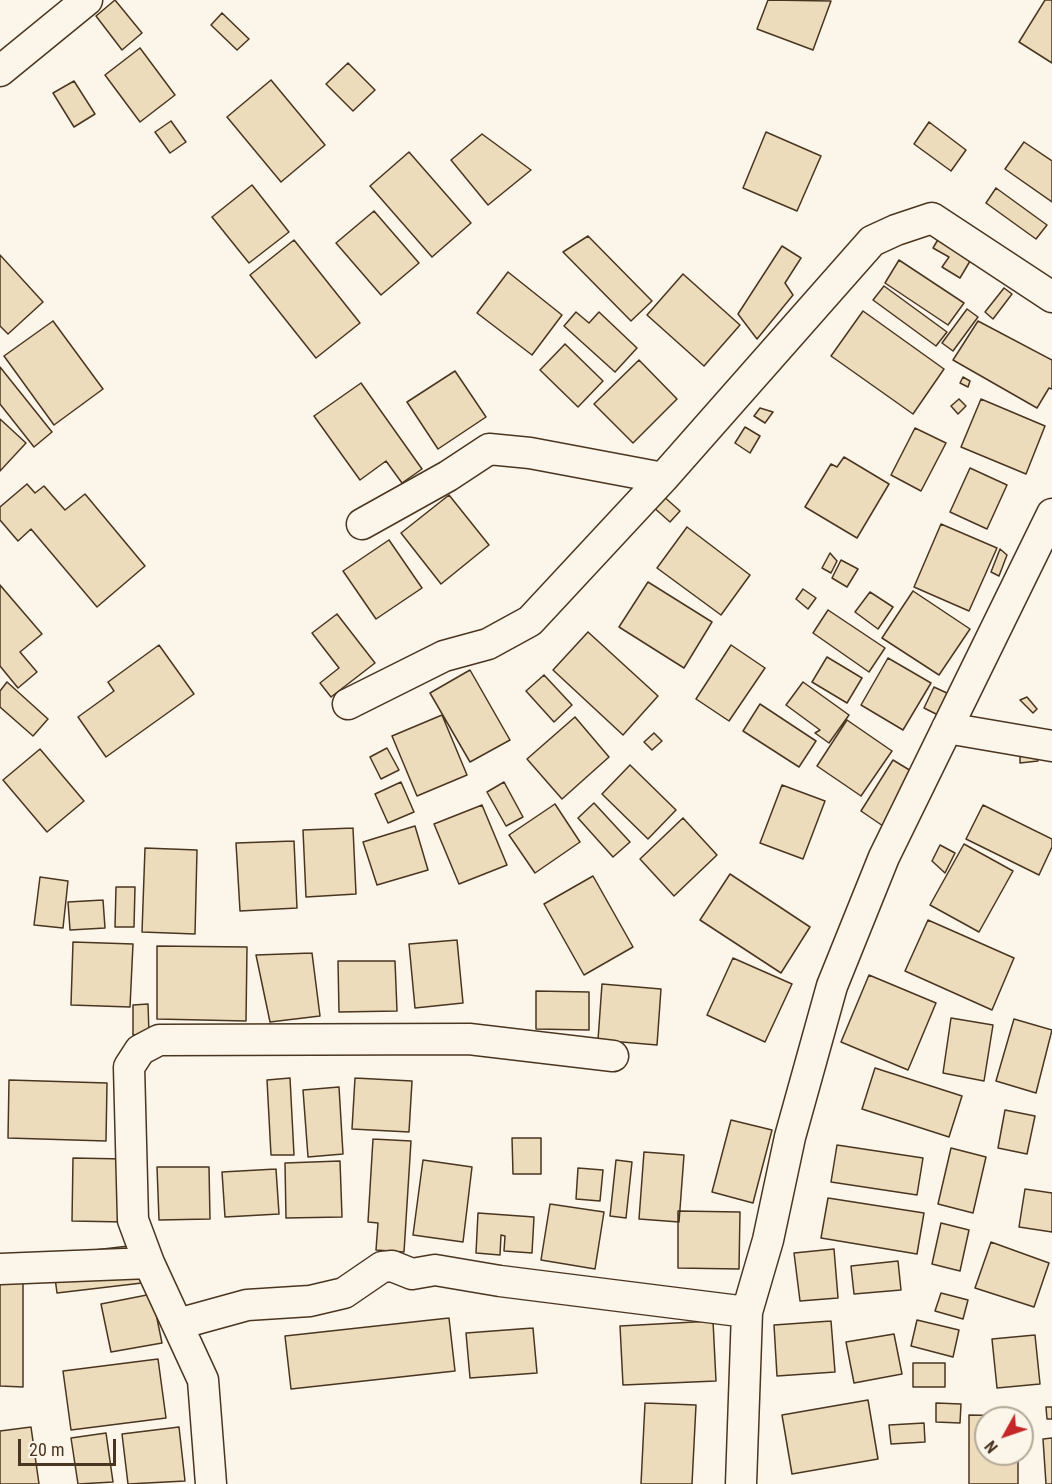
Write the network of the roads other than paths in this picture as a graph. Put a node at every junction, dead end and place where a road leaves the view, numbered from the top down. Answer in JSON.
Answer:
{"nodes":[{"id":1,"x":87,"y":0,"type":"edge"},
{"id":2,"x":0,"y":71,"type":"edge"},
{"id":3,"x":1052,"y":297,"type":"edge"},
{"id":4,"x":663,"y":478,"type":"junction"},
{"id":5,"x":1052,"y":514,"type":"edge"},
{"id":6,"x":362,"y":524,"type":"dead end"},
{"id":7,"x":348,"y":704,"type":"dead end"},
{"id":8,"x":947,"y":728,"type":"junction"},
{"id":9,"x":1052,"y":746,"type":"edge"},
{"id":10,"x":613,"y":1056,"type":"dead end"},
{"id":11,"x":149,"y":1263,"type":"junction"},
{"id":12,"x":0,"y":1269,"type":"edge"},
{"id":13,"x":747,"y":1312,"type":"junction"},
{"id":14,"x":178,"y":1324,"type":"junction"},
{"id":15,"x":211,"y":1484,"type":"edge"},
{"id":16,"x":741,"y":1484,"type":"edge"}],
"edges":[{"from":1,"to":2,"type":"street"},
{"from":3,"to":4,"type":"street"},
{"from":4,"to":6,"type":"street"},
{"from":4,"to":7,"type":"street"},
{"from":5,"to":8,"type":"street"},
{"from":8,"to":9,"type":"street"},
{"from":8,"to":13,"type":"street"},
{"from":10,"to":11,"type":"street"},
{"from":11,"to":12,"type":"street"},
{"from":11,"to":14,"type":"street"},
{"from":13,"to":14,"type":"street"},
{"from":13,"to":16,"type":"street"},
{"from":14,"to":15,"type":"street"}]}
